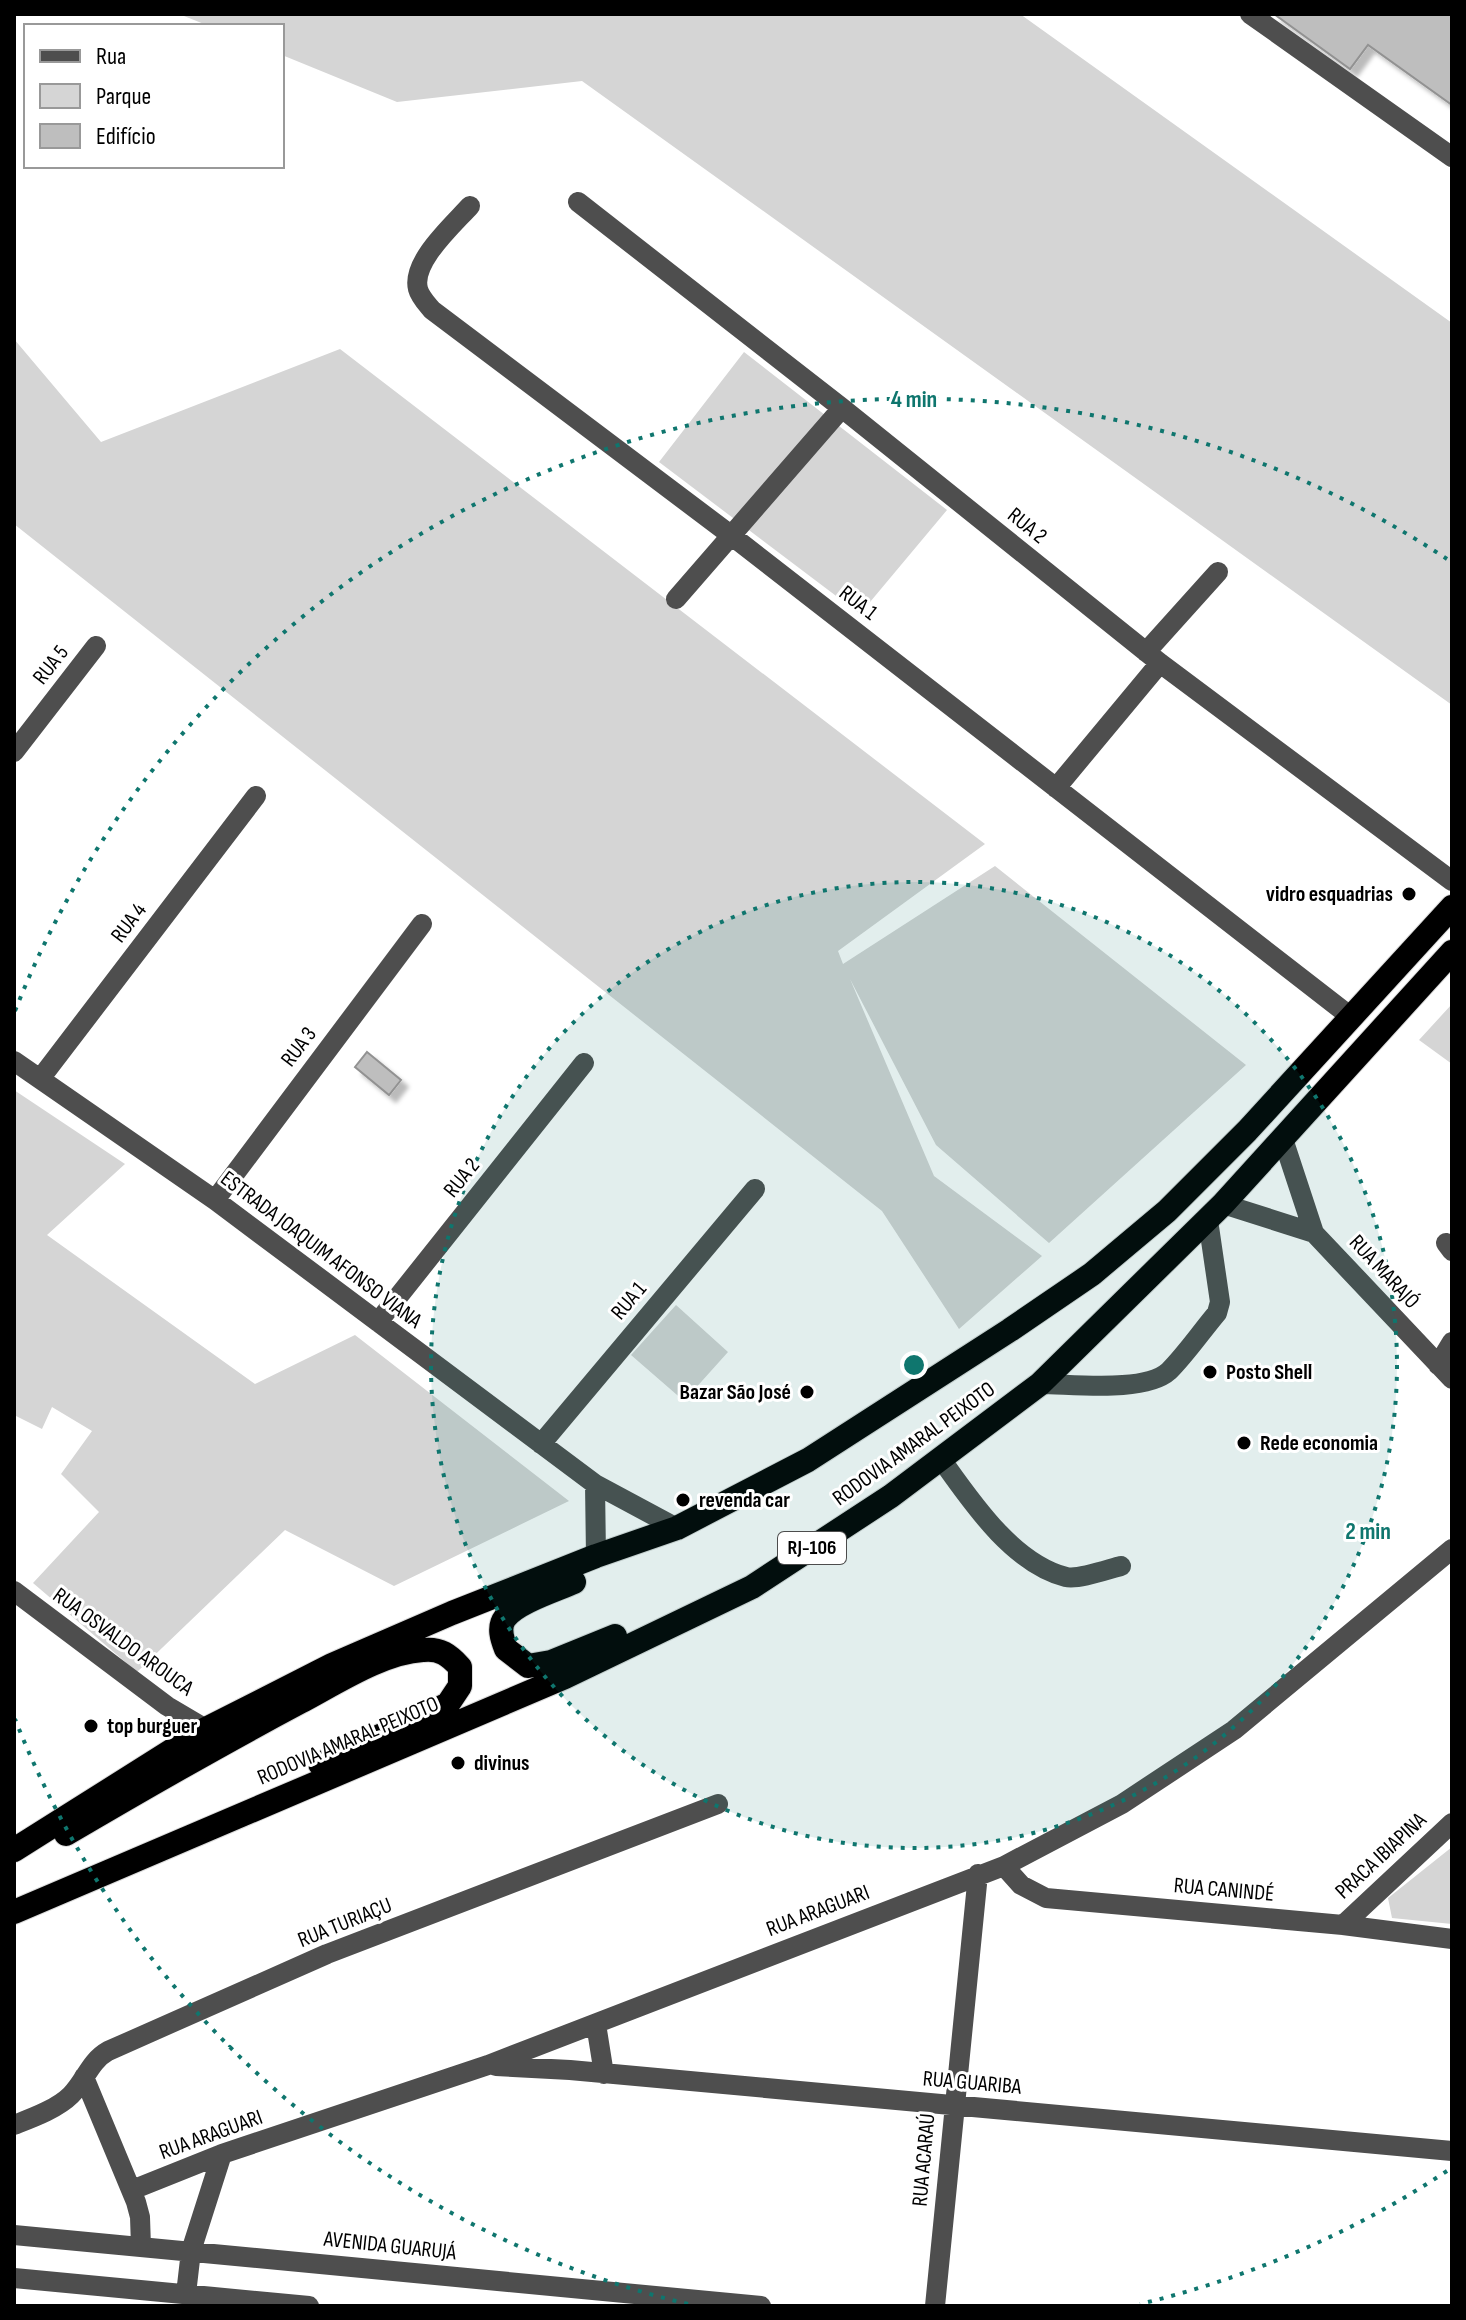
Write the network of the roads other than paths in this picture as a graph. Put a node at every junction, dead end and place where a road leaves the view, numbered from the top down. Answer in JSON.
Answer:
{"nodes":[{"id":1,"x":1250,"y":14,"type":"edge"},
{"id":2,"x":1452,"y":157,"type":"edge"},
{"id":3,"x":578,"y":202,"type":"dead end"},
{"id":4,"x":470,"y":206,"type":"dead end"},
{"id":5,"x":842,"y":408,"type":"junction"},
{"id":6,"x":732,"y":536,"type":"junction"},
{"id":7,"x":1218,"y":572,"type":"dead end"},
{"id":8,"x":676,"y":599,"type":"dead end"},
{"id":9,"x":96,"y":646,"type":"dead end"},
{"id":10,"x":1153,"y":658,"type":"junction"},
{"id":11,"x":14,"y":752,"type":"edge"},
{"id":12,"x":1056,"y":788,"type":"junction"},
{"id":13,"x":256,"y":796,"type":"dead end"},
{"id":14,"x":1452,"y":881,"type":"edge"},
{"id":15,"x":1452,"y":907,"type":"edge"},
{"id":16,"x":422,"y":924,"type":"dead end"},
{"id":17,"x":1452,"y":952,"type":"edge"},
{"id":18,"x":1351,"y":1017,"type":"junction"},
{"id":19,"x":14,"y":1061,"type":"edge"},
{"id":20,"x":584,"y":1063,"type":"dead end"},
{"id":21,"x":40,"y":1079,"type":"junction"},
{"id":22,"x":1283,"y":1139,"type":"junction"},
{"id":23,"x":755,"y":1189,"type":"dead end"},
{"id":24,"x":215,"y":1200,"type":"junction"},
{"id":25,"x":1216,"y":1212,"type":"junction"},
{"id":26,"x":1314,"y":1233,"type":"junction"},
{"id":27,"x":378,"y":1322,"type":"junction"},
{"id":28,"x":1452,"y":1342,"type":"edge"},
{"id":29,"x":1445,"y":1372,"type":"edge"},
{"id":30,"x":1040,"y":1384,"type":"junction"},
{"id":31,"x":541,"y":1444,"type":"junction"},
{"id":32,"x":941,"y":1459,"type":"junction"},
{"id":33,"x":808,"y":1460,"type":"junction"},
{"id":34,"x":921,"y":1473,"type":"junction"},
{"id":35,"x":595,"y":1484,"type":"junction"},
{"id":36,"x":677,"y":1528,"type":"junction"},
{"id":37,"x":1452,"y":1549,"type":"edge"},
{"id":38,"x":596,"y":1556,"type":"junction"},
{"id":39,"x":1121,"y":1566,"type":"dead end"},
{"id":40,"x":15,"y":1593,"type":"edge"},
{"id":41,"x":206,"y":1729,"type":"junction"},
{"id":42,"x":718,"y":1804,"type":"dead end"},
{"id":43,"x":1452,"y":1823,"type":"edge"},
{"id":44,"x":18,"y":1847,"type":"edge"},
{"id":45,"x":145,"y":1855,"type":"junction"},
{"id":46,"x":1004,"y":1866,"type":"junction"},
{"id":47,"x":978,"y":1874,"type":"junction"},
{"id":48,"x":14,"y":1912,"type":"edge"},
{"id":49,"x":1343,"y":1925,"type":"junction"},
{"id":50,"x":1452,"y":1939,"type":"edge"},
{"id":51,"x":596,"y":2024,"type":"junction"},
{"id":52,"x":488,"y":2065,"type":"junction"},
{"id":53,"x":604,"y":2074,"type":"junction"},
{"id":54,"x":84,"y":2077,"type":"junction"},
{"id":55,"x":953,"y":2105,"type":"junction"},
{"id":56,"x":14,"y":2125,"type":"edge"},
{"id":57,"x":1452,"y":2151,"type":"edge"},
{"id":58,"x":222,"y":2154,"type":"junction"},
{"id":59,"x":132,"y":2190,"type":"junction"},
{"id":60,"x":14,"y":2235,"type":"edge"},
{"id":61,"x":141,"y":2247,"type":"junction"},
{"id":62,"x":191,"y":2251,"type":"junction"},
{"id":63,"x":14,"y":2278,"type":"edge"},
{"id":64,"x":186,"y":2294,"type":"junction"},
{"id":65,"x":309,"y":2306,"type":"edge"},
{"id":66,"x":761,"y":2306,"type":"edge"},
{"id":67,"x":935,"y":2306,"type":"edge"}],
"edges":[{"from":1,"to":2,"type":"street"},
{"from":3,"to":5,"type":"street","name":"RUA 2"},
{"from":4,"to":6,"type":"street","name":"RUA 1"},
{"from":5,"to":6,"type":"street"},
{"from":5,"to":10,"type":"street","name":"RUA 2"},
{"from":6,"to":8,"type":"street"},
{"from":6,"to":12,"type":"street","name":"RUA 1"},
{"from":7,"to":10,"type":"street"},
{"from":9,"to":11,"type":"street","name":"RUA 5"},
{"from":10,"to":12,"type":"street"},
{"from":10,"to":14,"type":"street","name":"RUA 2"},
{"from":12,"to":18,"type":"street","name":"RUA 1"},
{"from":13,"to":21,"type":"street","name":"RUA 4"},
{"from":15,"to":18,"type":"highway","name":"RODOVIA AMARAL PEIXOTO"},
{"from":16,"to":24,"type":"street","name":"RUA 3"},
{"from":17,"to":22,"type":"highway","name":"RODOVIA AMARAL PEIXOTO","number":"RJ-106"},
{"from":18,"to":33,"type":"highway","name":"RODOVIA AMARAL PEIXOTO"},
{"from":19,"to":21,"type":"street","name":"ESTRADA JOAQUIM AFONSO VIANA"},
{"from":20,"to":27,"type":"street","name":"RUA 2"},
{"from":21,"to":24,"type":"street","name":"ESTRADA JOAQUIM AFONSO VIANA"},
{"from":22,"to":25,"type":"highway","name":"RODOVIA AMARAL PEIXOTO","number":"RJ-106"},
{"from":22,"to":26,"type":"street","name":"RUA MARAJÓ"},
{"from":23,"to":31,"type":"street","name":"RUA 1"},
{"from":24,"to":27,"type":"street","name":"ESTRADA JOAQUIM AFONSO VIANA"},
{"from":25,"to":26,"type":"street","name":"RUA MARAJÓ"},
{"from":25,"to":30,"type":"highway","name":"RODOVIA AMARAL PEIXOTO","number":"RJ-106"},
{"from":25,"to":30,"type":"street"},
{"from":26,"to":29,"type":"street","name":"RUA MARAJÓ"},
{"from":27,"to":31,"type":"street","name":"ESTRADA JOAQUIM AFONSO VIANA"},
{"from":28,"to":29,"type":"street"},
{"from":30,"to":32,"type":"highway","name":"RODOVIA AMARAL PEIXOTO","number":"RJ-106"},
{"from":31,"to":35,"type":"street","name":"ESTRADA JOAQUIM AFONSO VIANA"},
{"from":32,"to":34,"type":"highway","name":"RODOVIA AMARAL PEIXOTO","number":"RJ-106"},
{"from":32,"to":39,"type":"street"},
{"from":33,"to":34,"type":"highway"},
{"from":33,"to":36,"type":"highway","name":"RODOVIA AMARAL PEIXOTO"},
{"from":34,"to":45,"type":"highway","name":"RODOVIA AMARAL PEIXOTO","number":"RJ-106"},
{"from":35,"to":36,"type":"street","name":"ESTRADA JOAQUIM AFONSO VIANA"},
{"from":35,"to":38,"type":"street"},
{"from":36,"to":38,"type":"highway","name":"RODOVIA AMARAL PEIXOTO"},
{"from":37,"to":46,"type":"street","name":"RUA ARAGUARI"},
{"from":38,"to":41,"type":"highway","name":"RODOVIA AMARAL PEIXOTO"},
{"from":40,"to":41,"type":"street","name":"RUA OSVALDO AROUCA"},
{"from":41,"to":44,"type":"highway","name":"RODOVIA AMARAL PEIXOTO"},
{"from":42,"to":54,"type":"street","name":"RUA TURIAÇU"},
{"from":43,"to":49,"type":"street","name":"PRACA IBIAPINA"},
{"from":44,"to":45,"type":"highway"},
{"from":45,"to":48,"type":"highway","name":"RODOVIA AMARAL PEIXOTO","number":"RJ-106"},
{"from":46,"to":47,"type":"street","name":"RUA ARAGUARI"},
{"from":46,"to":49,"type":"street","name":"RUA CANINDÉ"},
{"from":47,"to":51,"type":"street","name":"RUA ARAGUARI"},
{"from":47,"to":55,"type":"street","name":"RUA ACARAÚ"},
{"from":49,"to":50,"type":"street","name":"RUA CANINDÉ"},
{"from":51,"to":52,"type":"street","name":"RUA ARAGUARI"},
{"from":51,"to":53,"type":"street"},
{"from":52,"to":53,"type":"street","name":"RUA GUARIBA"},
{"from":52,"to":58,"type":"street","name":"RUA ARAGUARI"},
{"from":53,"to":55,"type":"street","name":"RUA GUARIBA"},
{"from":54,"to":56,"type":"street","name":"RUA TURIAÇU"},
{"from":54,"to":59,"type":"street"},
{"from":55,"to":57,"type":"street","name":"RUA GUARIBA"},
{"from":55,"to":67,"type":"street","name":"RUA ACARAÚ"},
{"from":58,"to":59,"type":"street","name":"RUA ARAGUARI"},
{"from":58,"to":62,"type":"street"},
{"from":59,"to":61,"type":"street"},
{"from":60,"to":61,"type":"street","name":"AVENIDA GUARUJÁ"},
{"from":61,"to":62,"type":"street","name":"AVENIDA GUARUJÁ"},
{"from":62,"to":64,"type":"street"},
{"from":62,"to":66,"type":"street","name":"AVENIDA GUARUJÁ"},
{"from":63,"to":64,"type":"street"},
{"from":64,"to":65,"type":"street"}]}
